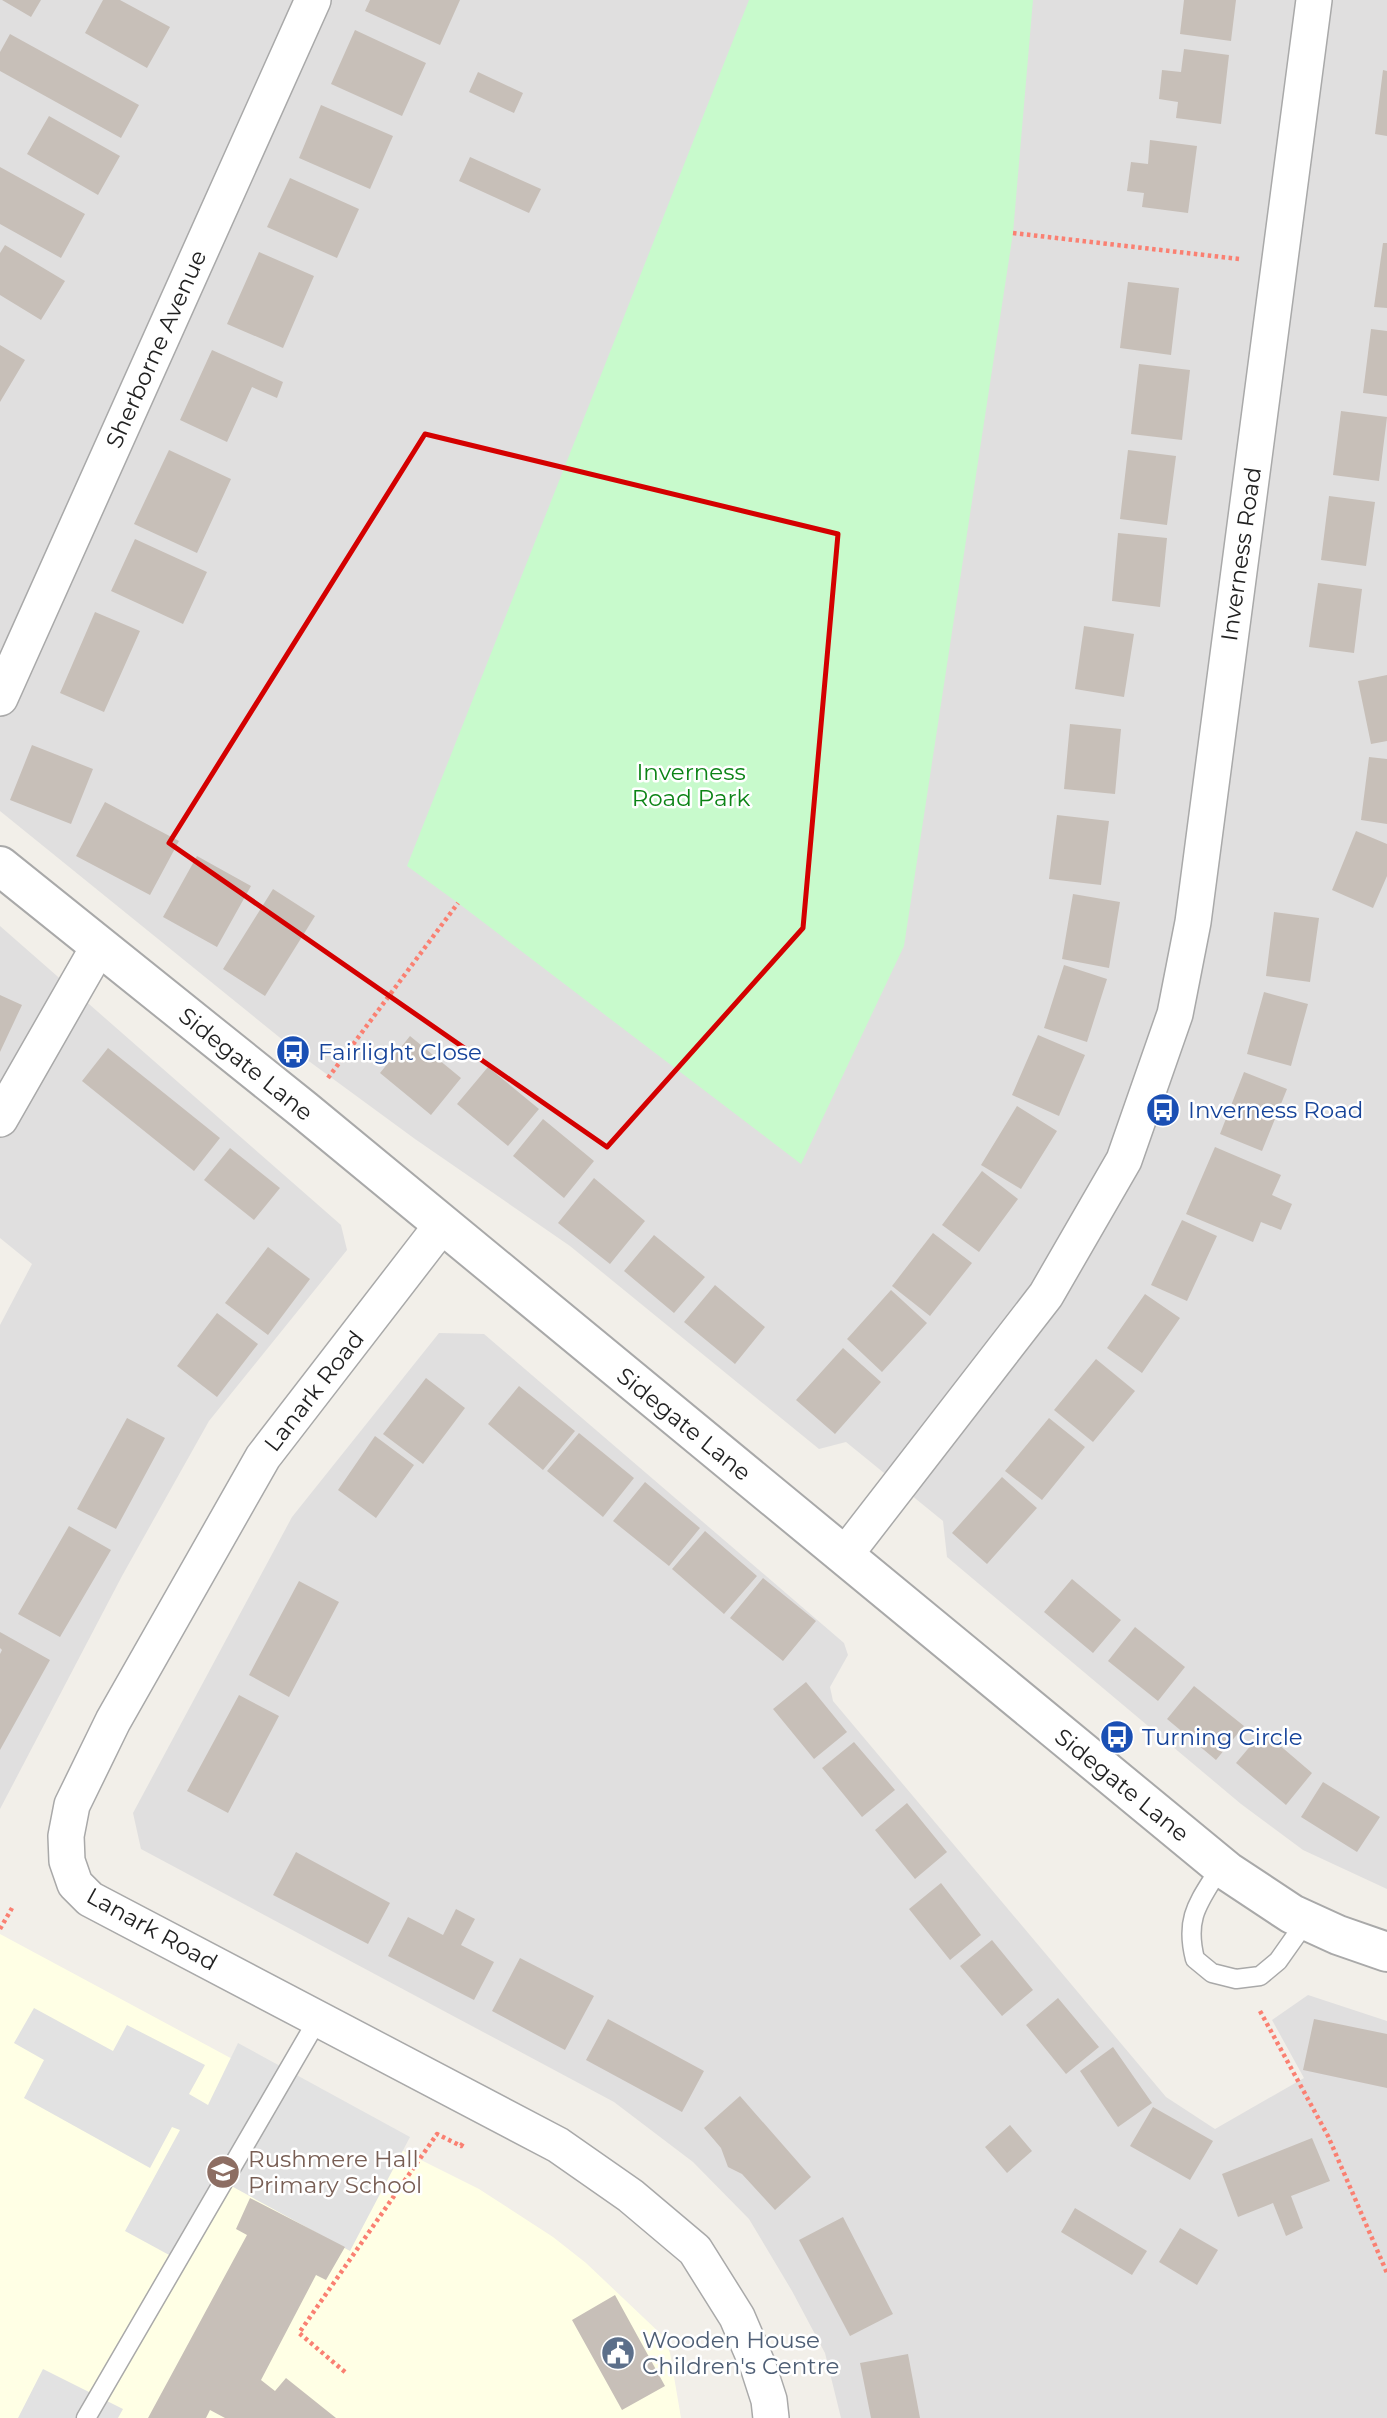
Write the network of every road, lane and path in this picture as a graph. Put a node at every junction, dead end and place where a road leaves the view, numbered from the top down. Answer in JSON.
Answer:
{"nodes":[{"id":1,"x":313,"y":0,"type":"edge"},
{"id":2,"x":1314,"y":0,"type":"edge"},
{"id":3,"x":1013,"y":233,"type":"dead end"},
{"id":4,"x":1280,"y":264,"type":"junction"},
{"id":5,"x":0,"y":698,"type":"edge"},
{"id":6,"x":0,"y":866,"type":"edge"},
{"id":7,"x":458,"y":903,"type":"dead end"},
{"id":8,"x":99,"y":946,"type":"junction"},
{"id":9,"x":324,"y":1084,"type":"dead end"},
{"id":10,"x":0,"y":1119,"type":"edge"},
{"id":11,"x":442,"y":1226,"type":"junction"},
{"id":12,"x":844,"y":1556,"type":"junction"},
{"id":13,"x":1222,"y":1866,"type":"junction"},
{"id":14,"x":12,"y":1908,"type":"dead end"},
{"id":15,"x":1307,"y":1920,"type":"junction"},
{"id":16,"x":0,"y":1929,"type":"edge"},
{"id":17,"x":1387,"y":1952,"type":"edge"},
{"id":18,"x":1260,"y":2011,"type":"dead end"},
{"id":19,"x":318,"y":2019,"type":"junction"},
{"id":20,"x":438,"y":2134,"type":"dead end"},
{"id":21,"x":1387,"y":2273,"type":"edge"},
{"id":22,"x":345,"y":2372,"type":"dead end"},
{"id":23,"x":86,"y":2418,"type":"edge"},
{"id":24,"x":771,"y":2418,"type":"edge"}],
"edges":[{"from":1,"to":5,"type":"street","name":"Sherborne Avenue"},
{"from":2,"to":4,"type":"street","name":"Inverness Road"},
{"from":3,"to":4,"type":"path"},
{"from":4,"to":12,"type":"street","name":"Inverness Road"},
{"from":6,"to":8,"type":"street","name":"Sidegate Lane"},
{"from":7,"to":9,"type":"path"},
{"from":8,"to":10,"type":"street"},
{"from":8,"to":11,"type":"street","name":"Sidegate Lane"},
{"from":11,"to":12,"type":"street","name":"Sidegate Lane"},
{"from":11,"to":19,"type":"street","name":"Lanark Road"},
{"from":12,"to":13,"type":"street","name":"Sidegate Lane"},
{"from":13,"to":15,"type":"street","name":"Sidegate Lane"},
{"from":13,"to":15,"type":"lane"},
{"from":14,"to":16,"type":"path"},
{"from":15,"to":17,"type":"street","name":"Sidegate Lane"},
{"from":18,"to":21,"type":"path"},
{"from":19,"to":23,"type":"lane"},
{"from":19,"to":24,"type":"street","name":"Lanark Road"},
{"from":20,"to":22,"type":"path"}]}
